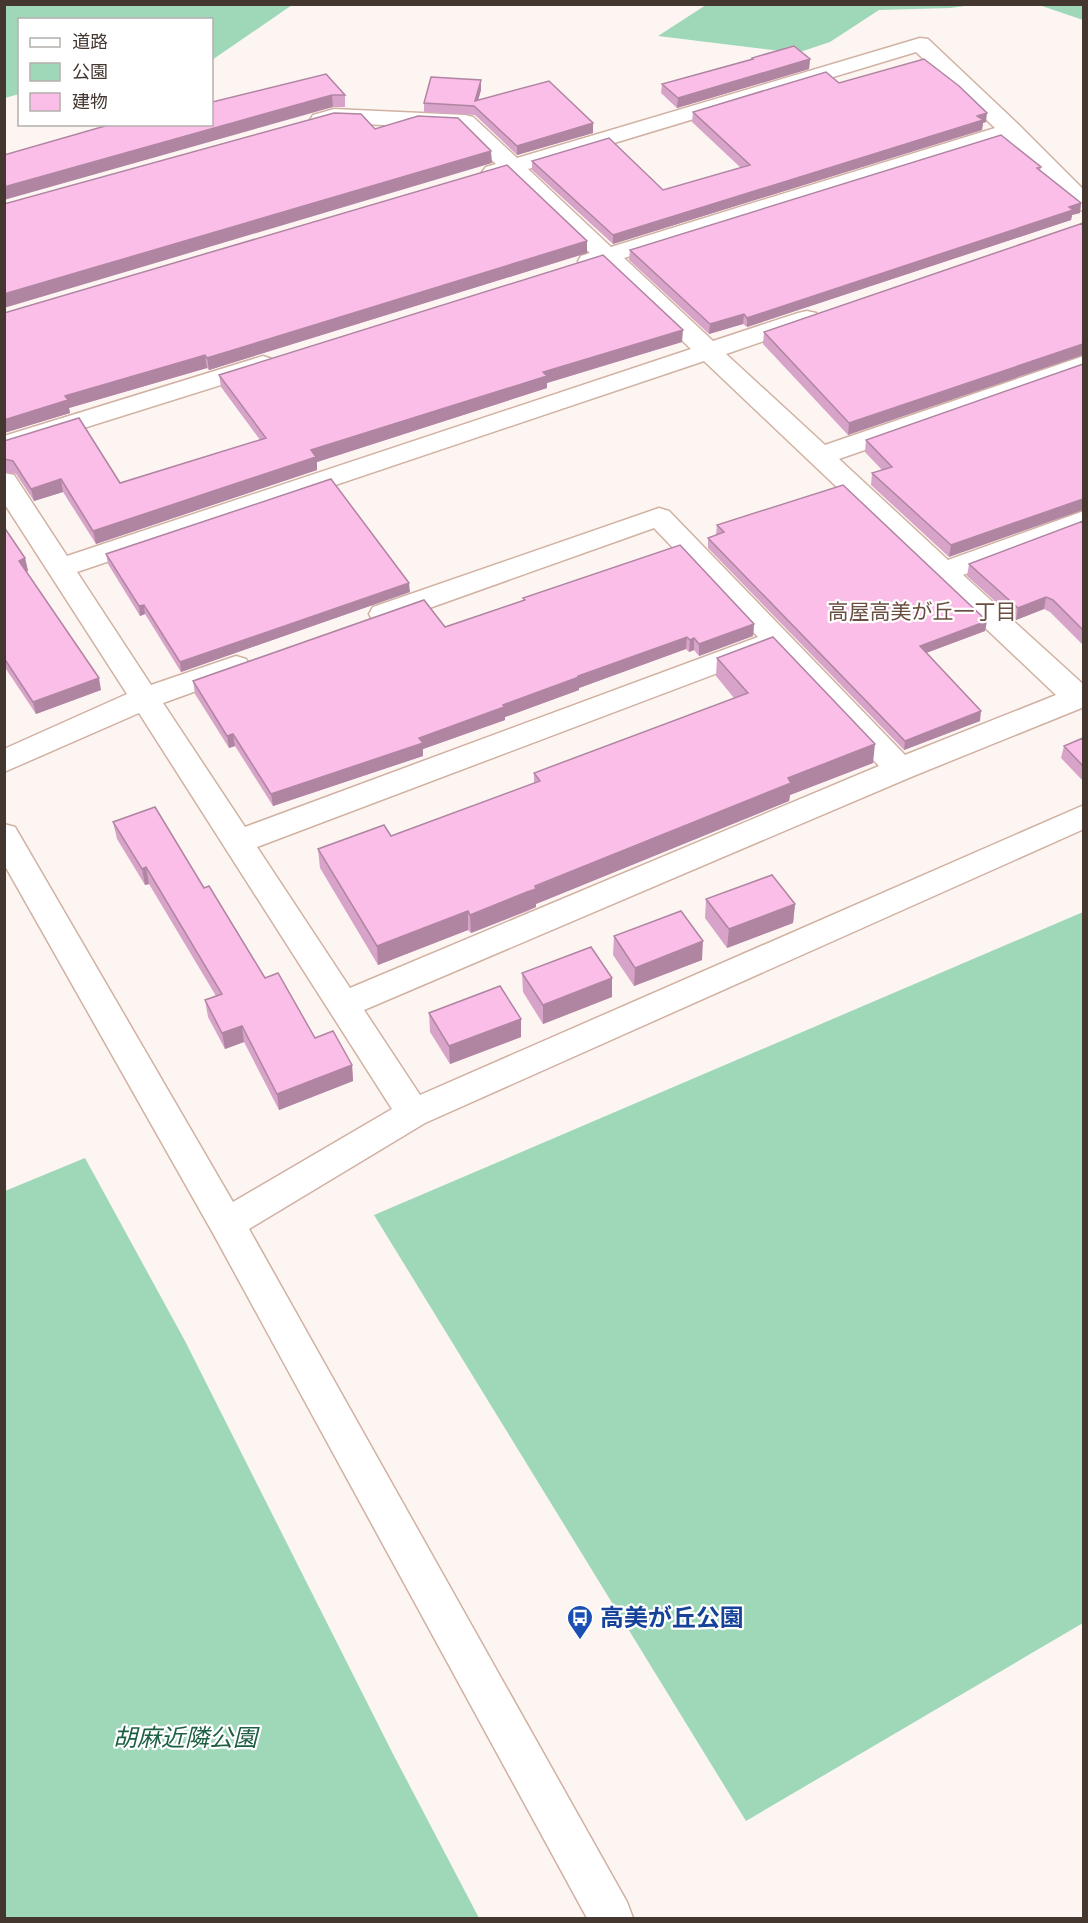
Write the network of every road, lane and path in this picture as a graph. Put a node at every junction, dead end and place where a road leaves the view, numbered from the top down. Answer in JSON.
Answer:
{"nodes":[{"id":1,"x":299,"y":126,"type":"edge"},
{"id":2,"x":1011,"y":130,"type":"junction"},
{"id":3,"x":513,"y":166,"type":"junction"},
{"id":4,"x":468,"y":179,"type":"edge"},
{"id":5,"x":1083,"y":204,"type":"edge"},
{"id":6,"x":608,"y":256,"type":"junction"},
{"id":7,"x":574,"y":267,"type":"edge"},
{"id":8,"x":834,"y":309,"type":"edge"},
{"id":9,"x":709,"y":351,"type":"junction"},
{"id":10,"x":289,"y":356,"type":"edge"},
{"id":11,"x":1083,"y":364,"type":"edge"},
{"id":12,"x":4,"y":445,"type":"edge"},
{"id":13,"x":820,"y":456,"type":"junction"},
{"id":14,"x":4,"y":481,"type":"edge"},
{"id":15,"x":1083,"y":519,"type":"edge"},
{"id":16,"x":61,"y":568,"type":"junction"},
{"id":17,"x":943,"y":572,"type":"junction"},
{"id":18,"x":357,"y":623,"type":"edge"},
{"id":19,"x":777,"y":640,"type":"junction"},
{"id":20,"x":257,"y":659,"type":"edge"},
{"id":21,"x":1080,"y":697,"type":"edge"},
{"id":22,"x":145,"y":698,"type":"junction"},
{"id":23,"x":4,"y":762,"type":"edge"},
{"id":24,"x":900,"y":769,"type":"junction"},
{"id":25,"x":1083,"y":816,"type":"edge"},
{"id":26,"x":4,"y":835,"type":"edge"},
{"id":27,"x":238,"y":842,"type":"junction"},
{"id":28,"x":343,"y":1005,"type":"junction"},
{"id":29,"x":413,"y":1113,"type":"junction"},
{"id":30,"x":227,"y":1224,"type":"junction"},
{"id":31,"x":611,"y":1918,"type":"edge"}],
"edges":[{"from":1,"to":3,"type":"street"},
{"from":2,"to":3,"type":"street"},
{"from":2,"to":5,"type":"street"},
{"from":2,"to":6,"type":"street"},
{"from":3,"to":4,"type":"street"},
{"from":3,"to":6,"type":"street"},
{"from":6,"to":7,"type":"street"},
{"from":6,"to":9,"type":"street"},
{"from":8,"to":9,"type":"street"},
{"from":9,"to":13,"type":"street"},
{"from":9,"to":16,"type":"street"},
{"from":10,"to":12,"type":"street"},
{"from":11,"to":13,"type":"street"},
{"from":13,"to":17,"type":"street"},
{"from":14,"to":16,"type":"street"},
{"from":15,"to":17,"type":"street"},
{"from":16,"to":22,"type":"street"},
{"from":17,"to":21,"type":"street"},
{"from":18,"to":19,"type":"street"},
{"from":19,"to":24,"type":"street"},
{"from":19,"to":27,"type":"street"},
{"from":20,"to":22,"type":"street"},
{"from":21,"to":24,"type":"street"},
{"from":22,"to":23,"type":"street"},
{"from":22,"to":27,"type":"street"},
{"from":24,"to":28,"type":"street"},
{"from":25,"to":29,"type":"street"},
{"from":26,"to":30,"type":"street"},
{"from":27,"to":28,"type":"street"},
{"from":28,"to":29,"type":"street"},
{"from":29,"to":30,"type":"street"},
{"from":30,"to":31,"type":"street"}]}
